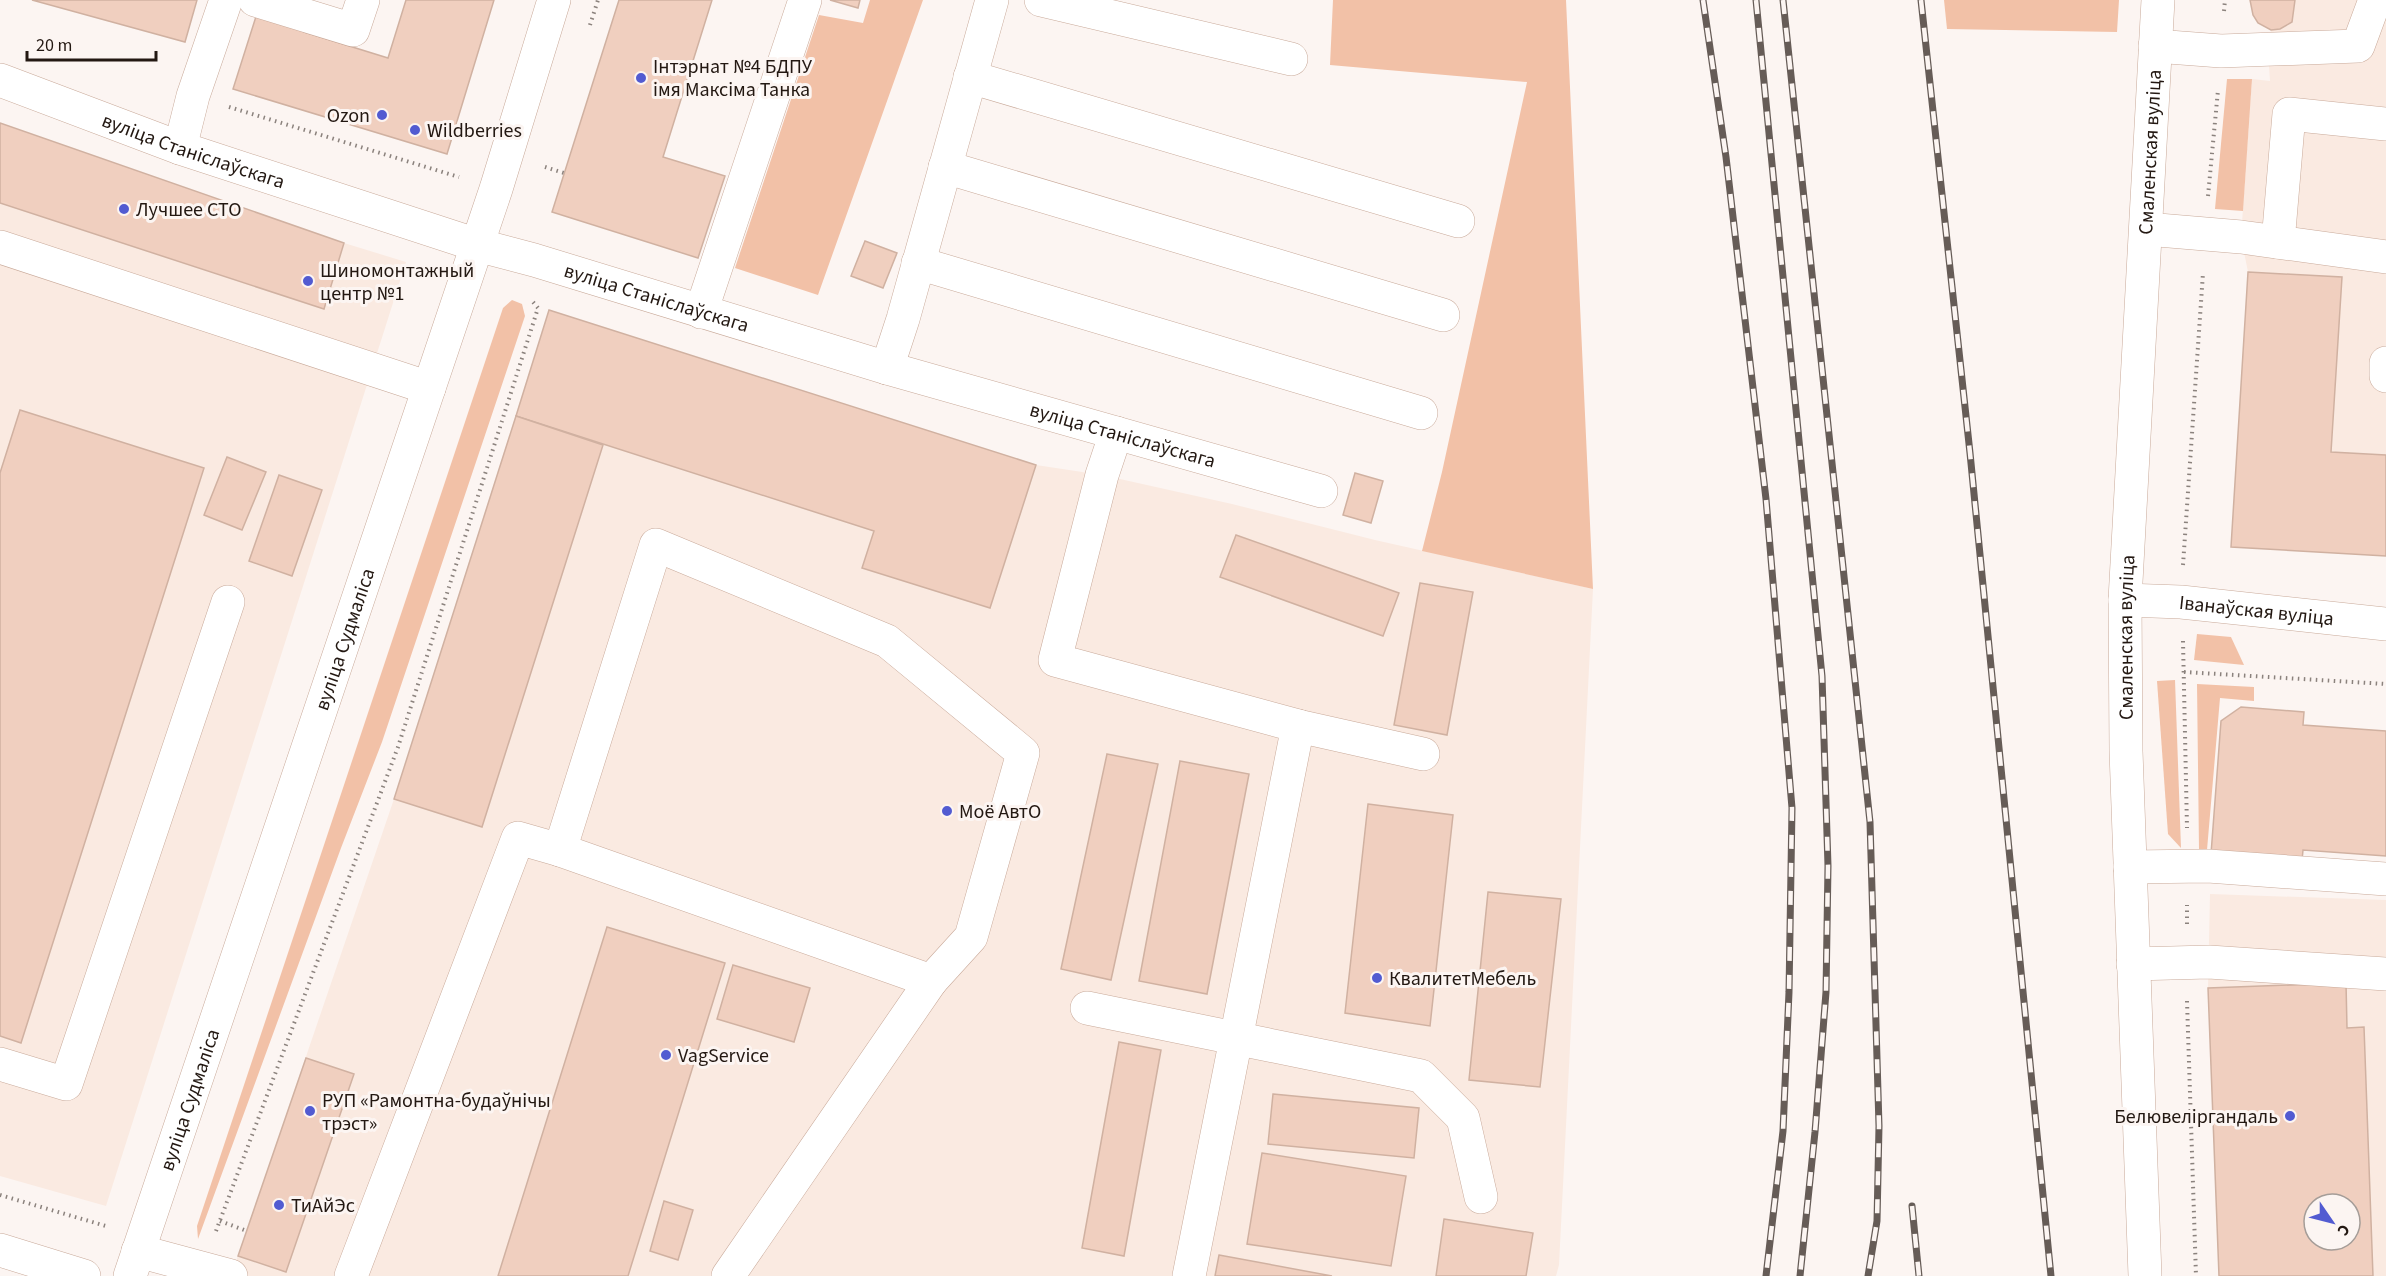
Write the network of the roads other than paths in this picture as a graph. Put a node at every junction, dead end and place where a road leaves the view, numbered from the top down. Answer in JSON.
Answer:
{"nodes":[{"id":1,"x":225,"y":0,"type":"edge"},
{"id":2,"x":255,"y":0,"type":"edge"},
{"id":3,"x":363,"y":0,"type":"edge"},
{"id":4,"x":555,"y":0,"type":"edge"},
{"id":5,"x":806,"y":0,"type":"edge"},
{"id":6,"x":992,"y":0,"type":"edge"},
{"id":7,"x":1041,"y":0,"type":"edge"},
{"id":8,"x":2158,"y":0,"type":"edge"},
{"id":9,"x":2374,"y":0,"type":"edge"},
{"id":10,"x":2155,"y":46,"type":"junction"},
{"id":11,"x":1291,"y":59,"type":"dead end"},
{"id":12,"x":970,"y":77,"type":"junction"},
{"id":13,"x":0,"y":80,"type":"edge"},
{"id":14,"x":2386,"y":124,"type":"edge"},
{"id":15,"x":180,"y":148,"type":"junction"},
{"id":16,"x":945,"y":167,"type":"junction"},
{"id":17,"x":1458,"y":222,"type":"dead end"},
{"id":18,"x":2146,"y":229,"type":"junction"},
{"id":19,"x":2278,"y":242,"type":"junction"},
{"id":20,"x":477,"y":245,"type":"junction"},
{"id":21,"x":0,"y":247,"type":"edge"},
{"id":22,"x":2386,"y":257,"type":"edge"},
{"id":23,"x":918,"y":263,"type":"junction"},
{"id":24,"x":701,"y":312,"type":"junction"},
{"id":25,"x":1443,"y":315,"type":"dead end"},
{"id":26,"x":2386,"y":363,"type":"edge"},
{"id":27,"x":887,"y":368,"type":"junction"},
{"id":28,"x":2386,"y":376,"type":"edge"},
{"id":29,"x":429,"y":388,"type":"junction"},
{"id":30,"x":1421,"y":413,"type":"dead end"},
{"id":31,"x":1116,"y":433,"type":"junction"},
{"id":32,"x":1321,"y":490,"type":"dead end"},
{"id":33,"x":2125,"y":600,"type":"junction"},
{"id":34,"x":228,"y":602,"type":"dead end"},
{"id":35,"x":2386,"y":624,"type":"edge"},
{"id":36,"x":1299,"y":726,"type":"junction"},
{"id":37,"x":1423,"y":754,"type":"dead end"},
{"id":38,"x":560,"y":850,"type":"junction"},
{"id":39,"x":2130,"y":867,"type":"junction"},
{"id":40,"x":2386,"y":879,"type":"edge"},
{"id":41,"x":2133,"y":963,"type":"junction"},
{"id":42,"x":2386,"y":974,"type":"edge"},
{"id":43,"x":931,"y":981,"type":"junction"},
{"id":44,"x":1088,"y":1008,"type":"dead end"},
{"id":45,"x":1236,"y":1040,"type":"junction"},
{"id":46,"x":0,"y":1064,"type":"edge"},
{"id":47,"x":1481,"y":1197,"type":"dead end"},
{"id":48,"x":0,"y":1250,"type":"edge"},
{"id":49,"x":134,"y":1264,"type":"edge"},
{"id":50,"x":216,"y":1272,"type":"edge"},
{"id":51,"x":84,"y":1276,"type":"edge"},
{"id":52,"x":351,"y":1276,"type":"edge"},
{"id":53,"x":728,"y":1276,"type":"edge"},
{"id":54,"x":1189,"y":1276,"type":"edge"},
{"id":55,"x":2145,"y":1276,"type":"edge"}],
"edges":[{"from":1,"to":15,"type":"street"},
{"from":2,"to":3,"type":"street"},
{"from":4,"to":20,"type":"street","name":"вуліца Судмаліса"},
{"from":5,"to":24,"type":"street"},
{"from":6,"to":12,"type":"street"},
{"from":7,"to":11,"type":"street"},
{"from":8,"to":10,"type":"street","name":"Смаленская вуліца"},
{"from":9,"to":10,"type":"street"},
{"from":10,"to":18,"type":"street","name":"Смаленская вуліца"},
{"from":12,"to":16,"type":"street"},
{"from":12,"to":17,"type":"street"},
{"from":13,"to":15,"type":"street","name":"вуліца Станіслаўскага"},
{"from":14,"to":19,"type":"street"},
{"from":15,"to":20,"type":"street","name":"вуліца Станіслаўскага"},
{"from":16,"to":23,"type":"street"},
{"from":16,"to":25,"type":"street"},
{"from":18,"to":19,"type":"street"},
{"from":18,"to":33,"type":"street","name":"Смаленская вуліца"},
{"from":19,"to":22,"type":"street"},
{"from":20,"to":24,"type":"street","name":"вуліца Станіслаўскага"},
{"from":20,"to":29,"type":"street","name":"вуліца Судмаліса"},
{"from":21,"to":29,"type":"street"},
{"from":23,"to":27,"type":"street"},
{"from":23,"to":30,"type":"street"},
{"from":24,"to":27,"type":"street","name":"вуліца Станіслаўскага"},
{"from":26,"to":28,"type":"street"},
{"from":27,"to":31,"type":"street","name":"вуліца Станіслаўскага"},
{"from":29,"to":49,"type":"street","name":"вуліца Судмаліса"},
{"from":31,"to":32,"type":"street","name":"вуліца Станіслаўскага"},
{"from":31,"to":36,"type":"street"},
{"from":33,"to":35,"type":"street","name":"Іванаўская вуліца"},
{"from":33,"to":39,"type":"street","name":"Смаленская вуліца"},
{"from":34,"to":46,"type":"street"},
{"from":36,"to":37,"type":"street"},
{"from":36,"to":45,"type":"street"},
{"from":38,"to":43,"type":"street"},
{"from":38,"to":43,"type":"street"},
{"from":38,"to":52,"type":"street"},
{"from":39,"to":40,"type":"street"},
{"from":39,"to":41,"type":"street","name":"Смаленская вуліца"},
{"from":41,"to":42,"type":"street"},
{"from":41,"to":55,"type":"street","name":"Смаленская вуліца"},
{"from":43,"to":53,"type":"street"},
{"from":44,"to":45,"type":"street"},
{"from":45,"to":47,"type":"street"},
{"from":45,"to":54,"type":"street"},
{"from":48,"to":51,"type":"street"},
{"from":49,"to":50,"type":"street"}]}
